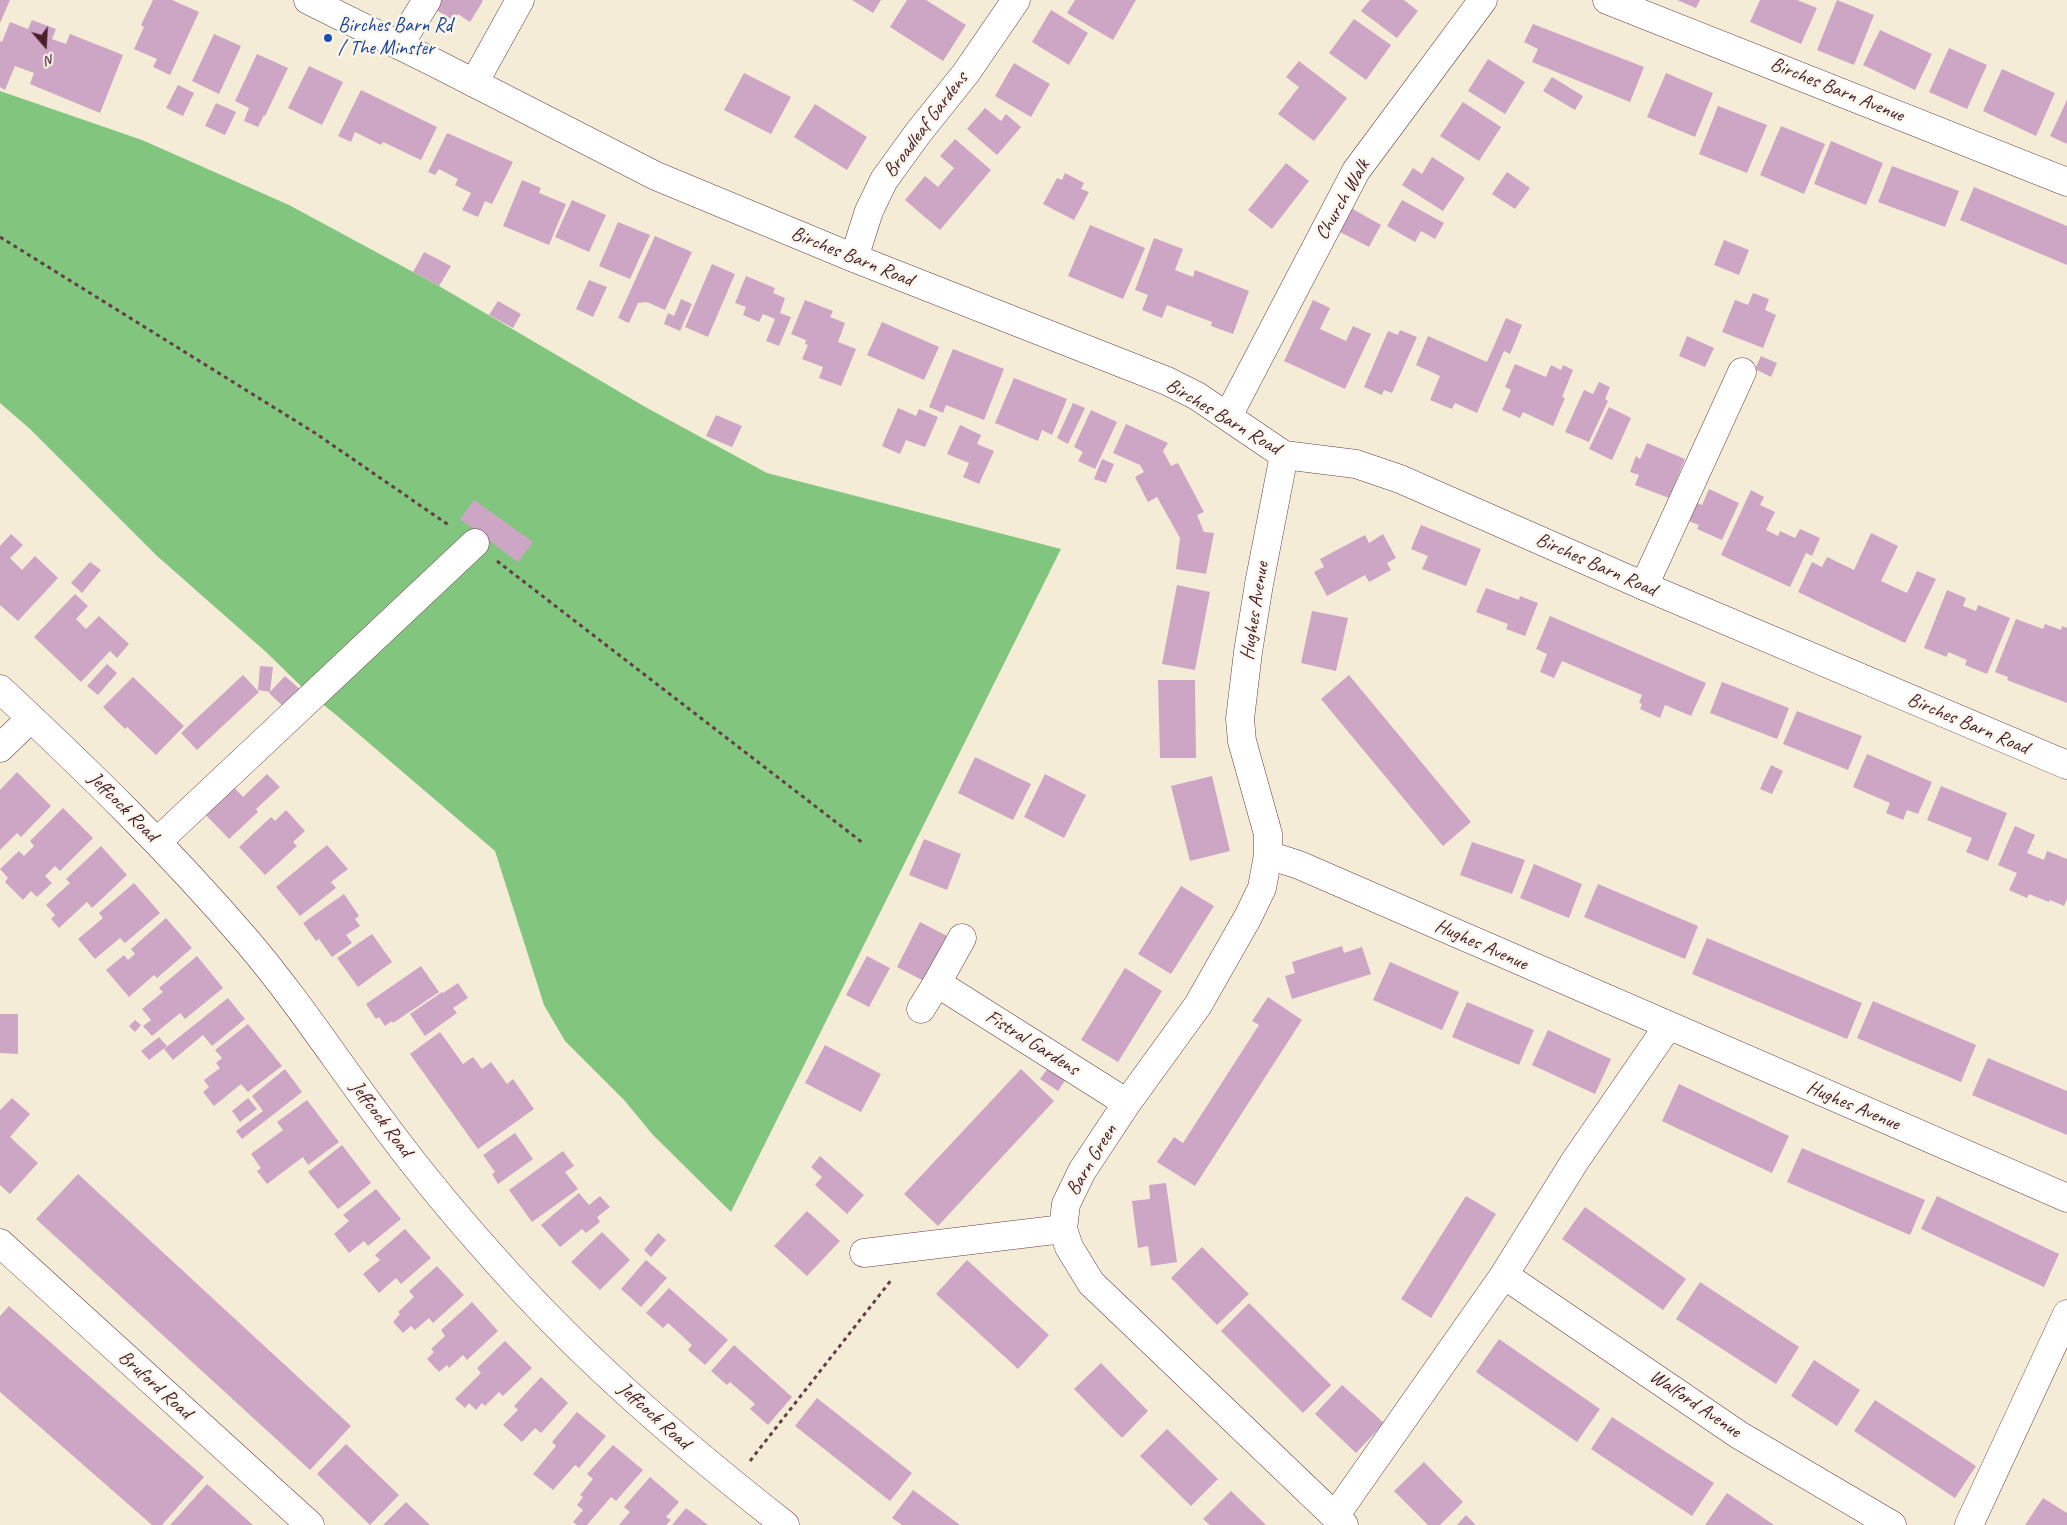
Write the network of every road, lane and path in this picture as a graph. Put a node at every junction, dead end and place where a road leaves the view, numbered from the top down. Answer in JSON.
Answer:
{"nodes":[{"id":1,"x":308,"y":0,"type":"edge"},
{"id":2,"x":427,"y":0,"type":"edge"},
{"id":3,"x":520,"y":0,"type":"edge"},
{"id":4,"x":1016,"y":0,"type":"edge"},
{"id":5,"x":1483,"y":0,"type":"edge"},
{"id":6,"x":1608,"y":0,"type":"edge"},
{"id":7,"x":399,"y":44,"type":"junction"},
{"id":8,"x":474,"y":83,"type":"junction"},
{"id":9,"x":2067,"y":182,"type":"edge"},
{"id":10,"x":0,"y":238,"type":"edge"},
{"id":11,"x":854,"y":258,"type":"junction"},
{"id":12,"x":1742,"y":372,"type":"dead end"},
{"id":13,"x":1228,"y":416,"type":"junction"},
{"id":14,"x":1284,"y":455,"type":"junction"},
{"id":15,"x":475,"y":543,"type":"junction"},
{"id":16,"x":1644,"y":586,"type":"junction"},
{"id":17,"x":0,"y":689,"type":"edge"},
{"id":18,"x":31,"y":718,"type":"junction"},
{"id":19,"x":0,"y":748,"type":"edge"},
{"id":20,"x":2067,"y":765,"type":"edge"},
{"id":21,"x":157,"y":842,"type":"junction"},
{"id":22,"x":863,"y":843,"type":"dead end"},
{"id":23,"x":1268,"y":855,"type":"junction"},
{"id":24,"x":962,"y":938,"type":"dead end"},
{"id":25,"x":937,"y":983,"type":"junction"},
{"id":26,"x":921,"y":1009,"type":"dead end"},
{"id":27,"x":1668,"y":1026,"type":"junction"},
{"id":28,"x":1127,"y":1103,"type":"junction"},
{"id":29,"x":2067,"y":1198,"type":"edge"},
{"id":30,"x":1063,"y":1229,"type":"junction"},
{"id":31,"x":0,"y":1243,"type":"edge"},
{"id":32,"x":916,"y":1248,"type":"junction"},
{"id":33,"x":864,"y":1253,"type":"dead end"},
{"id":34,"x":1504,"y":1275,"type":"junction"},
{"id":35,"x":2067,"y":1314,"type":"edge"},
{"id":36,"x":733,"y":1484,"type":"junction"},
{"id":37,"x":1339,"y":1520,"type":"edge"},
{"id":38,"x":310,"y":1525,"type":"edge"},
{"id":39,"x":785,"y":1525,"type":"edge"},
{"id":40,"x":1892,"y":1525,"type":"edge"},
{"id":41,"x":1969,"y":1525,"type":"edge"}],
"edges":[{"from":1,"to":7,"type":"street","name":"Birches Barn Road"},
{"from":2,"to":7,"type":"street"},
{"from":3,"to":8,"type":"street"},
{"from":4,"to":11,"type":"street","name":"Broadleaf Gardens"},
{"from":5,"to":13,"type":"street","name":"Church Walk"},
{"from":6,"to":9,"type":"street","name":"Birches Barn Avenue"},
{"from":7,"to":8,"type":"street","name":"Birches Barn Road"},
{"from":8,"to":11,"type":"street","name":"Birches Barn Road"},
{"from":10,"to":15,"type":"path"},
{"from":11,"to":13,"type":"street","name":"Birches Barn Road"},
{"from":12,"to":16,"type":"street"},
{"from":13,"to":14,"type":"street","name":"Birches Barn Road"},
{"from":14,"to":16,"type":"street","name":"Birches Barn Road"},
{"from":14,"to":23,"type":"street","name":"Hughes Avenue"},
{"from":15,"to":21,"type":"street"},
{"from":15,"to":22,"type":"path"},
{"from":16,"to":20,"type":"street","name":"Birches Barn Road"},
{"from":17,"to":18,"type":"street","name":"Jeffcock Road"},
{"from":18,"to":19,"type":"street"},
{"from":18,"to":21,"type":"street","name":"Jeffcock Road"},
{"from":21,"to":36,"type":"street","name":"Jeffcock Road"},
{"from":23,"to":27,"type":"street","name":"Hughes Avenue"},
{"from":23,"to":28,"type":"street","name":"Barn Green"},
{"from":24,"to":25,"type":"street"},
{"from":25,"to":26,"type":"street"},
{"from":25,"to":28,"type":"street","name":"Fistral Gardens"},
{"from":27,"to":29,"type":"street","name":"Hughes Avenue"},
{"from":27,"to":34,"type":"street"},
{"from":28,"to":30,"type":"street","name":"Barn Green"},
{"from":30,"to":32,"type":"street"},
{"from":30,"to":37,"type":"street","name":"Barn Green"},
{"from":31,"to":38,"type":"street","name":"Bruford Road"},
{"from":32,"to":33,"type":"street"},
{"from":32,"to":36,"type":"path"},
{"from":34,"to":37,"type":"street"},
{"from":34,"to":40,"type":"street","name":"Walford Avenue"},
{"from":35,"to":41,"type":"street"},
{"from":36,"to":39,"type":"street","name":"Jeffcock Road"}]}
